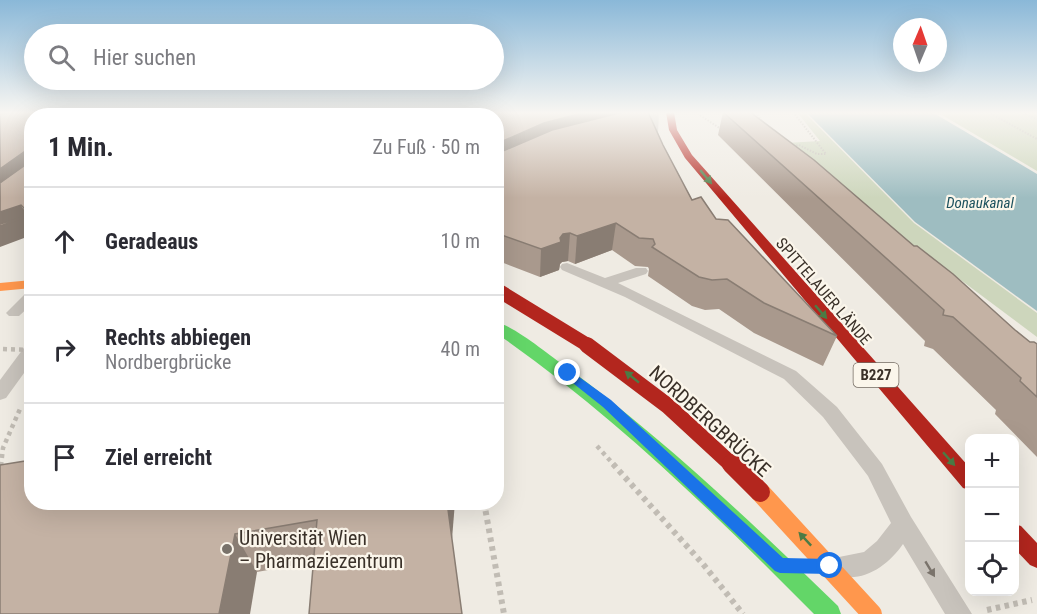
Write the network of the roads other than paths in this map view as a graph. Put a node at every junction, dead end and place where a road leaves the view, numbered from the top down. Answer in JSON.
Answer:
{"nodes":[{"id":1,"x":656,"y":141,"type":"edge"},
{"id":2,"x":679,"y":141,"type":"edge"},
{"id":3,"x":661,"y":156,"type":"edge"},
{"id":4,"x":567,"y":267,"type":"dead end"},
{"id":5,"x":641,"y":270,"type":"dead end"},
{"id":6,"x":605,"y":283,"type":"junction"},
{"id":7,"x":24,"y":285,"type":"edge"},
{"id":8,"x":0,"y":287,"type":"edge"},
{"id":9,"x":504,"y":293,"type":"edge"},
{"id":10,"x":24,"y":303,"type":"edge"},
{"id":11,"x":14,"y":313,"type":"dead end"},
{"id":12,"x":504,"y":332,"type":"edge"},
{"id":13,"x":24,"y":361,"type":"edge"},
{"id":14,"x":0,"y":393,"type":"edge"},
{"id":15,"x":965,"y":477,"type":"edge"},
{"id":16,"x":903,"y":524,"type":"junction"},
{"id":17,"x":1019,"y":538,"type":"edge"},
{"id":18,"x":1037,"y":558,"type":"edge"},
{"id":19,"x":780,"y":565,"type":"junction"},
{"id":20,"x":969,"y":613,"type":"edge"},
{"id":21,"x":830,"y":614,"type":"edge"},
{"id":22,"x":872,"y":614,"type":"edge"}],
"edges":[{"from":1,"to":3,"type":"lane"},
{"from":2,"to":15,"type":"main road","name":"SPITTELAUER LÄNDE","number":"B227","one_way":true},
{"from":4,"to":6,"type":"lane"},
{"from":5,"to":6,"type":"lane"},
{"from":6,"to":16,"type":"lane"},
{"from":7,"to":8,"type":"main road"},
{"from":22,"to":9,"type":"main road","name":"NORDBERGBRÜCKE","one_way":true,"bridge":true},
{"from":10,"to":11,"type":"lane"},
{"from":12,"to":19,"type":"main road"},
{"from":13,"to":14,"type":"lane"},
{"from":16,"to":19,"type":"lane"},
{"from":16,"to":20,"type":"lane","one_way":true},
{"from":17,"to":18,"type":"main road"},
{"from":19,"to":21,"type":"main road"}]}
